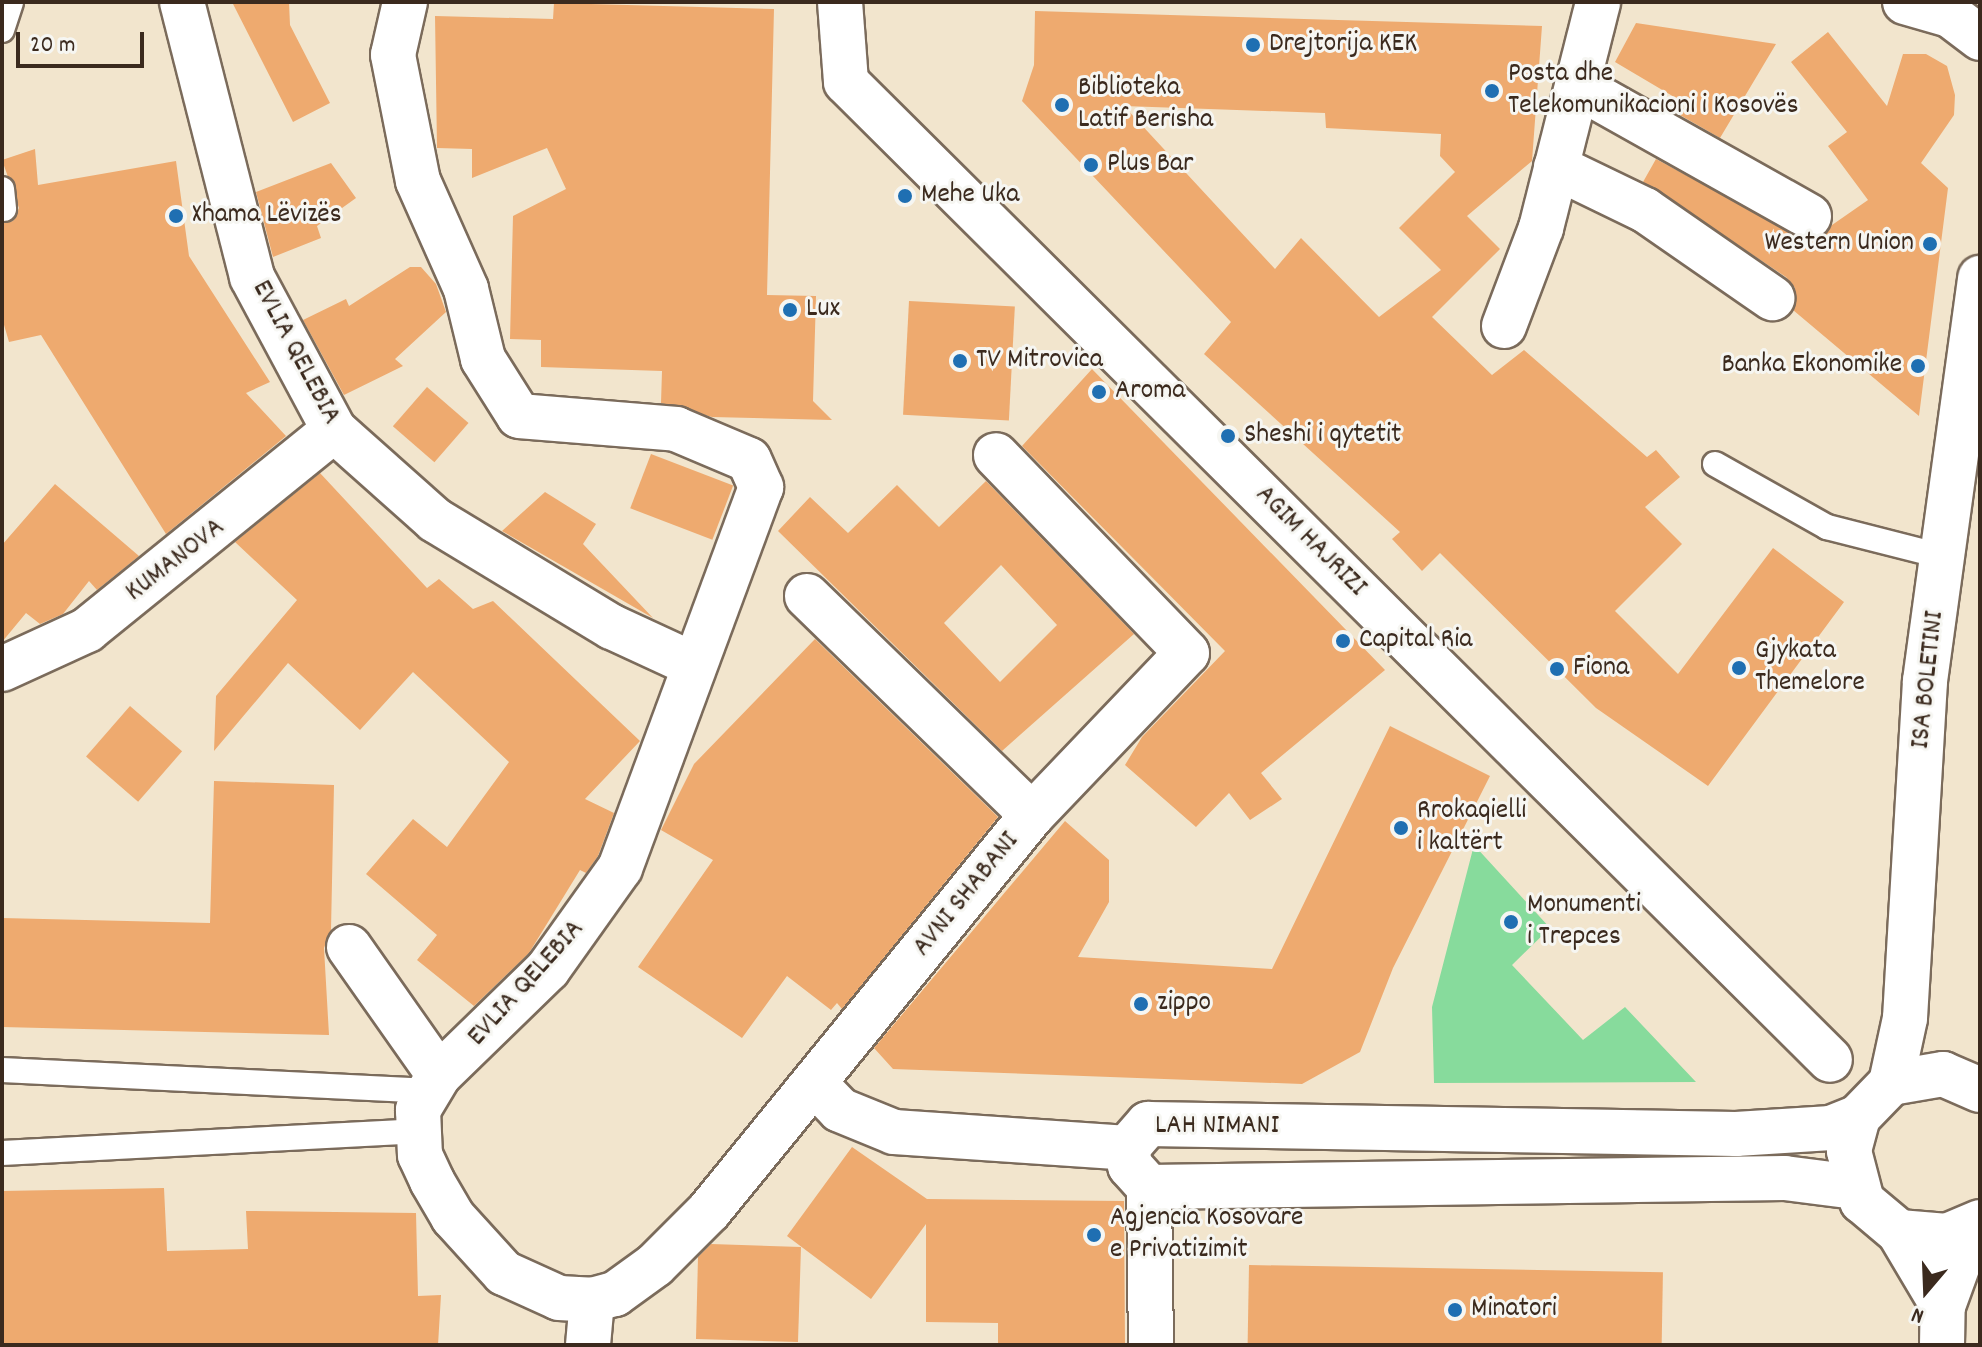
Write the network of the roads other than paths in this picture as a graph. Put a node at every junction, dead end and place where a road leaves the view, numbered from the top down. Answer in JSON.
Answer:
{"nodes":[{"id":1,"x":11,"y":2,"type":"edge"},
{"id":2,"x":182,"y":2,"type":"edge"},
{"id":3,"x":405,"y":2,"type":"edge"},
{"id":4,"x":840,"y":2,"type":"edge"},
{"id":5,"x":1598,"y":2,"type":"edge"},
{"id":6,"x":1905,"y":2,"type":"edge"},
{"id":7,"x":2,"y":30,"type":"edge"},
{"id":8,"x":1980,"y":38,"type":"edge"},
{"id":9,"x":1577,"y":86,"type":"junction"},
{"id":10,"x":1556,"y":167,"type":"junction"},
{"id":11,"x":1809,"y":216,"type":"dead end"},
{"id":12,"x":1980,"y":278,"type":"edge"},
{"id":13,"x":1772,"y":298,"type":"dead end"},
{"id":14,"x":1504,"y":326,"type":"dead end"},
{"id":15,"x":334,"y":430,"type":"junction"},
{"id":16,"x":996,"y":455,"type":"dead end"},
{"id":17,"x":1715,"y":464,"type":"dead end"},
{"id":18,"x":1941,"y":556,"type":"junction"},
{"id":19,"x":807,"y":596,"type":"dead end"},
{"id":20,"x":690,"y":663,"type":"junction"},
{"id":21,"x":2,"y":669,"type":"edge"},
{"id":22,"x":1032,"y":815,"type":"junction"},
{"id":23,"x":349,"y":947,"type":"dead end"},
{"id":24,"x":1830,"y":1060,"type":"dead end"},
{"id":25,"x":2,"y":1070,"type":"edge"},
{"id":26,"x":814,"y":1083,"type":"junction"},
{"id":27,"x":1891,"y":1083,"type":"junction"},
{"id":28,"x":1980,"y":1090,"type":"edge"},
{"id":29,"x":427,"y":1099,"type":"junction"},
{"id":30,"x":1845,"y":1122,"type":"junction"},
{"id":31,"x":1127,"y":1148,"type":"junction"},
{"id":32,"x":2,"y":1153,"type":"edge"},
{"id":33,"x":1149,"y":1187,"type":"junction"},
{"id":34,"x":1855,"y":1187,"type":"junction"},
{"id":35,"x":1975,"y":1226,"type":"edge"},
{"id":36,"x":1899,"y":1232,"type":"junction"},
{"id":37,"x":592,"y":1300,"type":"junction"},
{"id":38,"x":1942,"y":1326,"type":"edge"},
{"id":39,"x":588,"y":1345,"type":"edge"},
{"id":40,"x":1151,"y":1345,"type":"edge"}],
"edges":[{"from":1,"to":7,"type":"lane"},
{"from":2,"to":15,"type":"street","name":"EVLIA QELEBIA"},
{"from":3,"to":20,"type":"street","name":"EVLIA QELEBIA"},
{"from":4,"to":24,"type":"street","name":"AGIM HAJRIZI"},
{"from":5,"to":9,"type":"street"},
{"from":6,"to":8,"type":"street"},
{"from":9,"to":10,"type":"street"},
{"from":9,"to":11,"type":"street"},
{"from":10,"to":13,"type":"street"},
{"from":10,"to":14,"type":"street"},
{"from":12,"to":18,"type":"street","name":"ISA BOLETINI"},
{"from":15,"to":20,"type":"street","name":"EVLIA QELEBIA"},
{"from":15,"to":21,"type":"street","name":"KUMANOVA"},
{"from":16,"to":22,"type":"street","name":"AVNI SHABANI"},
{"from":17,"to":18,"type":"lane"},
{"from":18,"to":27,"type":"street","name":"ISA BOLETINI"},
{"from":19,"to":22,"type":"street"},
{"from":20,"to":29,"type":"street","name":"EVLIA QELEBIA"},
{"from":22,"to":26,"type":"street","name":"AVNI SHABANI"},
{"from":23,"to":29,"type":"street"},
{"from":25,"to":29,"type":"lane"},
{"from":26,"to":31,"type":"street"},
{"from":26,"to":37,"type":"street","name":"AVNI SHABANI"},
{"from":27,"to":28,"type":"street"},
{"from":27,"to":30,"type":"street"},
{"from":29,"to":32,"type":"lane"},
{"from":29,"to":37,"type":"street"},
{"from":30,"to":31,"type":"street","name":"LAH NIMANI"},
{"from":30,"to":34,"type":"street"},
{"from":31,"to":33,"type":"street","name":"LAH NIMANI"},
{"from":33,"to":34,"type":"street"},
{"from":33,"to":40,"type":"street"},
{"from":34,"to":36,"type":"street"},
{"from":35,"to":36,"type":"street"},
{"from":35,"to":38,"type":"street"},
{"from":36,"to":38,"type":"street"},
{"from":37,"to":39,"type":"street"}]}
